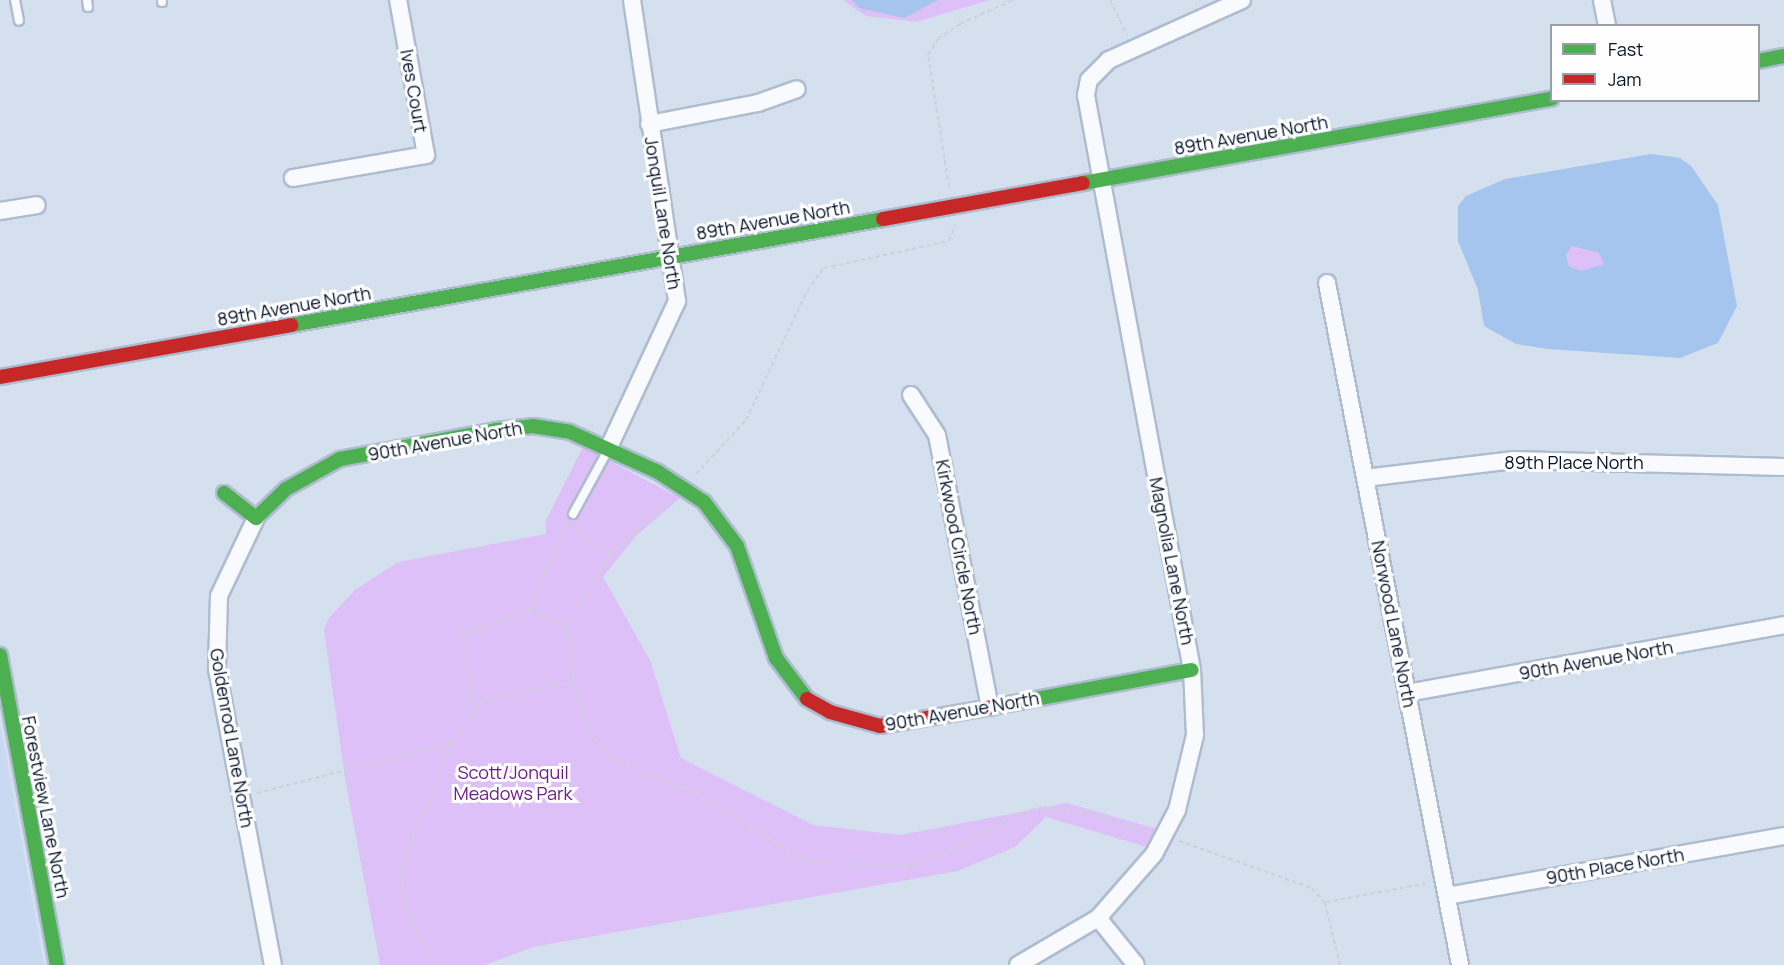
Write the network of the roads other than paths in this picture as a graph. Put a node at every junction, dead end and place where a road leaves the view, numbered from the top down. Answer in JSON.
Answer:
{"nodes":[{"id":1,"x":15,"y":0,"type":"edge"},
{"id":2,"x":398,"y":0,"type":"edge"},
{"id":3,"x":632,"y":0,"type":"edge"},
{"id":4,"x":1242,"y":0,"type":"edge"},
{"id":5,"x":1602,"y":0,"type":"edge"},
{"id":6,"x":19,"y":21,"type":"dead end"},
{"id":7,"x":1607,"y":24,"type":"edge"},
{"id":8,"x":1784,"y":56,"type":"edge"},
{"id":9,"x":1760,"y":61,"type":"edge"},
{"id":10,"x":797,"y":89,"type":"dead end"},
{"id":11,"x":1550,"y":99,"type":"edge"},
{"id":12,"x":649,"y":124,"type":"junction"},
{"id":13,"x":293,"y":178,"type":"dead end"},
{"id":14,"x":1100,"y":180,"type":"junction"},
{"id":15,"x":37,"y":205,"type":"dead end"},
{"id":16,"x":0,"y":210,"type":"edge"},
{"id":17,"x":672,"y":257,"type":"junction"},
{"id":18,"x":1328,"y":283,"type":"dead end"},
{"id":19,"x":0,"y":377,"type":"edge"},
{"id":20,"x":911,"y":395,"type":"dead end"},
{"id":21,"x":609,"y":447,"type":"junction"},
{"id":22,"x":1784,"y":467,"type":"edge"},
{"id":23,"x":1365,"y":478,"type":"junction"},
{"id":24,"x":224,"y":493,"type":"dead end"},
{"id":25,"x":573,"y":513,"type":"road end"},
{"id":26,"x":256,"y":518,"type":"junction"},
{"id":27,"x":1784,"y":625,"type":"edge"},
{"id":28,"x":0,"y":655,"type":"edge"},
{"id":29,"x":1192,"y":670,"type":"junction"},
{"id":30,"x":1407,"y":693,"type":"junction"},
{"id":31,"x":990,"y":707,"type":"junction"},
{"id":32,"x":15,"y":735,"type":"junction"},
{"id":33,"x":0,"y":738,"type":"edge"},
{"id":34,"x":1784,"y":836,"type":"edge"},
{"id":35,"x":1445,"y":888,"type":"junction"},
{"id":36,"x":1098,"y":918,"type":"junction"},
{"id":37,"x":57,"y":965,"type":"edge"},
{"id":38,"x":273,"y":965,"type":"edge"},
{"id":39,"x":1018,"y":965,"type":"edge"},
{"id":40,"x":1136,"y":965,"type":"edge"},
{"id":41,"x":1460,"y":965,"type":"edge"}],
"edges":[{"from":1,"to":6,"type":"lane"},
{"from":2,"to":13,"type":"street","name":"Ives Court"},
{"from":3,"to":12,"type":"street","name":"Jonquil Lane North"},
{"from":4,"to":14,"type":"street","name":"Magnolia Lane North"},
{"from":5,"to":7,"type":"street"},
{"from":8,"to":9,"type":"street"},
{"from":10,"to":12,"type":"street"},
{"from":11,"to":14,"type":"street","name":"89th Avenue North"},
{"from":12,"to":17,"type":"street","name":"Jonquil Lane North"},
{"from":14,"to":17,"type":"street","name":"89th Avenue North"},
{"from":14,"to":29,"type":"street","name":"Magnolia Lane North"},
{"from":15,"to":16,"type":"street"},
{"from":17,"to":19,"type":"street","name":"89th Avenue North"},
{"from":17,"to":21,"type":"street","name":"Jonquil Lane North"},
{"from":18,"to":23,"type":"street","name":"Norwood Lane North"},
{"from":20,"to":31,"type":"street","name":"Kirkwood Circle North"},
{"from":21,"to":25,"type":"lane"},
{"from":21,"to":26,"type":"street","name":"90th Avenue North"},
{"from":21,"to":31,"type":"street","name":"90th Avenue North"},
{"from":22,"to":23,"type":"street","name":"89th Place North"},
{"from":23,"to":30,"type":"street","name":"Norwood Lane North"},
{"from":24,"to":26,"type":"street"},
{"from":26,"to":38,"type":"street","name":"Goldenrod Lane North"},
{"from":27,"to":30,"type":"street","name":"90th Avenue North"},
{"from":28,"to":32,"type":"street","name":"Forestview Lane North"},
{"from":29,"to":31,"type":"street","name":"90th Avenue North"},
{"from":29,"to":36,"type":"street","name":"Magnolia Lane North"},
{"from":30,"to":35,"type":"street","name":"Norwood Lane North"},
{"from":32,"to":33,"type":"lane"},
{"from":32,"to":37,"type":"street","name":"Forestview Lane North"},
{"from":34,"to":35,"type":"street","name":"90th Place North"},
{"from":35,"to":41,"type":"street","name":"Norwood Lane North"},
{"from":36,"to":39,"type":"street","name":"Magnolia Lane North"},
{"from":36,"to":40,"type":"street"}]}
